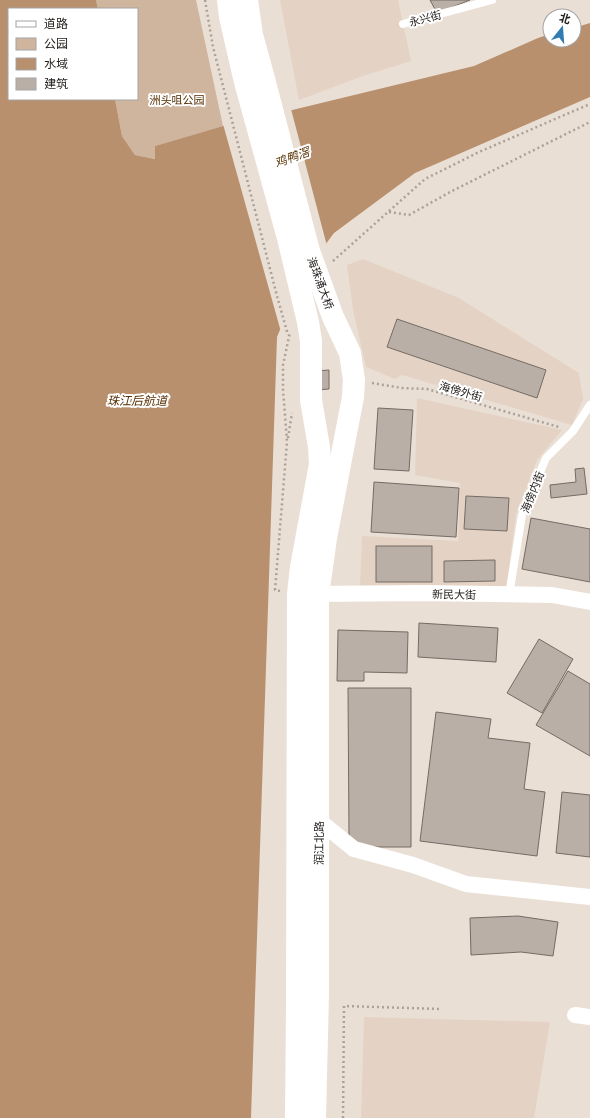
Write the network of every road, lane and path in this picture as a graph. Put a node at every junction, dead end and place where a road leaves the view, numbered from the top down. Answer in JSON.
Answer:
{"nodes":[{"id":1,"x":205,"y":0,"type":"edge"},
{"id":2,"x":228,"y":0,"type":"edge"},
{"id":3,"x":247,"y":0,"type":"edge"},
{"id":4,"x":492,"y":0,"type":"edge"},
{"id":5,"x":403,"y":24,"type":"dead end"},
{"id":6,"x":590,"y":104,"type":"edge"},
{"id":7,"x":590,"y":122,"type":"edge"},
{"id":8,"x":389,"y":212,"type":"junction"},
{"id":9,"x":329,"y":265,"type":"dead end"},
{"id":10,"x":292,"y":328,"type":"dead end"},
{"id":11,"x":292,"y":346,"type":"dead end"},
{"id":12,"x":365,"y":382,"type":"dead end"},
{"id":13,"x":590,"y":405,"type":"edge"},
{"id":14,"x":293,"y":412,"type":"dead end"},
{"id":15,"x":573,"y":431,"type":"junction"},
{"id":16,"x":287,"y":442,"type":"junction"},
{"id":17,"x":312,"y":567,"type":"junction"},
{"id":18,"x":308,"y":594,"type":"junction"},
{"id":19,"x":509,"y":595,"type":"junction"},
{"id":20,"x":590,"y":602,"type":"edge"},
{"id":21,"x":318,"y":820,"type":"junction"},
{"id":22,"x":590,"y":897,"type":"edge"},
{"id":23,"x":440,"y":1009,"type":"dead end"},
{"id":24,"x":296,"y":1118,"type":"edge"},
{"id":25,"x":315,"y":1118,"type":"edge"},
{"id":26,"x":343,"y":1118,"type":"edge"}],
"edges":[{"from":1,"to":11,"type":"path"},
{"from":2,"to":17,"type":"main road","name":"海珠涌大桥"},
{"from":3,"to":17,"type":"main road","name":"海珠涌大桥"},
{"from":4,"to":5,"type":"lane","name":"永兴街"},
{"from":6,"to":8,"type":"path"},
{"from":7,"to":8,"type":"path"},
{"from":8,"to":9,"type":"path"},
{"from":10,"to":16,"type":"path"},
{"from":12,"to":15,"type":"path","name":"海傍外街"},
{"from":13,"to":15,"type":"lane","name":"海傍内街"},
{"from":14,"to":16,"type":"path"},
{"from":15,"to":19,"type":"lane","name":"海傍内街"},
{"from":16,"to":18,"type":"path"},
{"from":17,"to":18,"type":"main road","name":"润江北路"},
{"from":18,"to":19,"type":"street","name":"新民大街"},
{"from":18,"to":21,"type":"main road","name":"润江北路"},
{"from":18,"to":24,"type":"main road","name":"润江北路"},
{"from":19,"to":20,"type":"street","name":"新民大街"},
{"from":21,"to":22,"type":"street"},
{"from":21,"to":25,"type":"main road","name":"润江北路"},
{"from":23,"to":26,"type":"path"}]}
